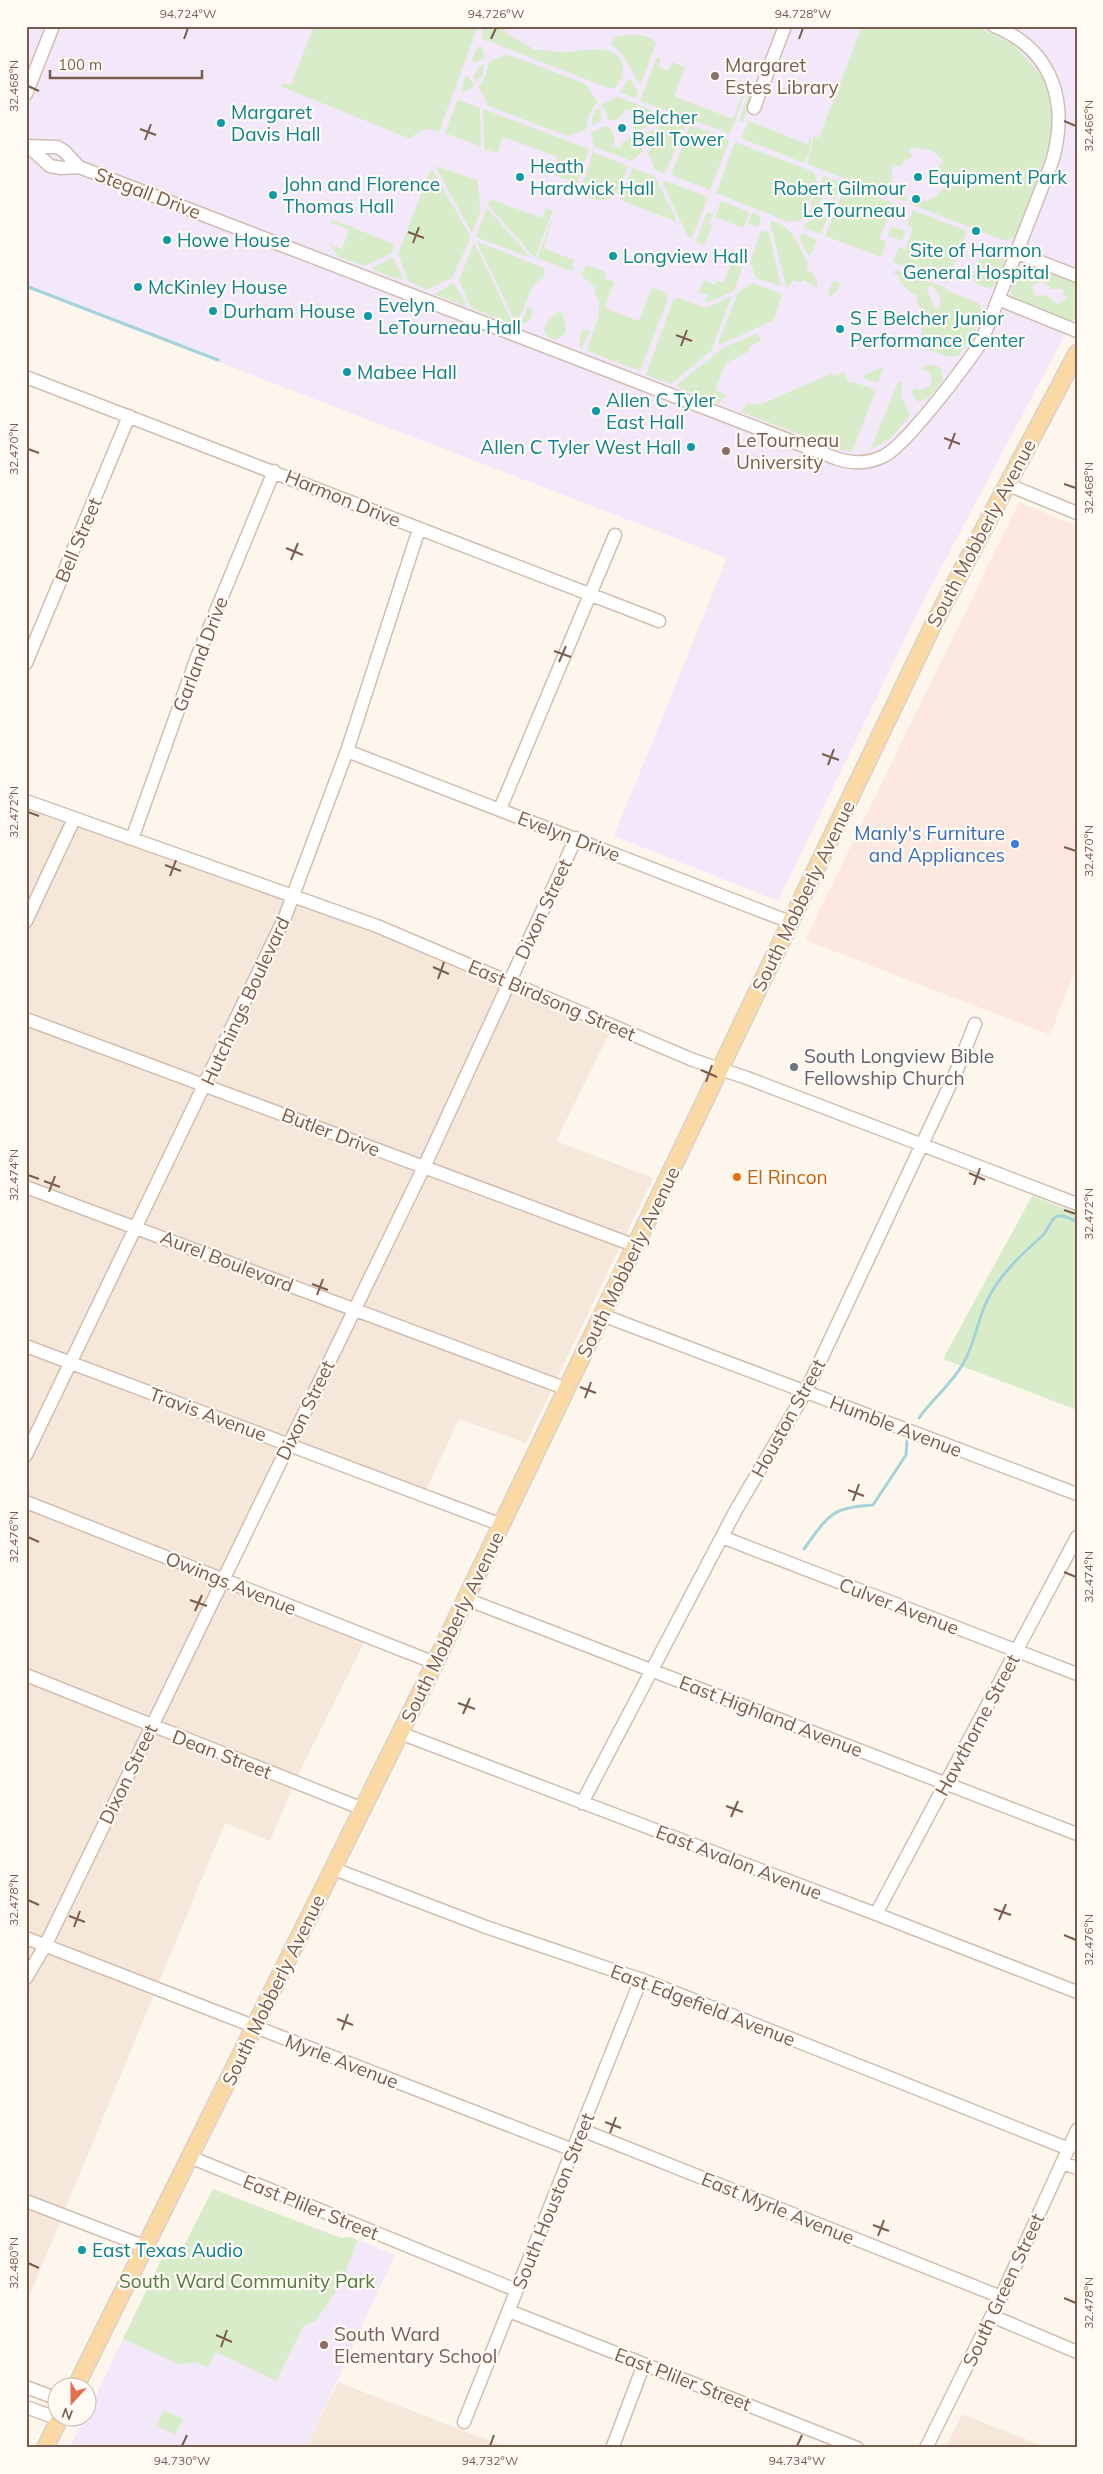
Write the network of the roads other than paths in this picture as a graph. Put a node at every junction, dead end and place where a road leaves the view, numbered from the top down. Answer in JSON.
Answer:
{"nodes":[{"id":1,"x":53,"y":26,"type":"edge"},
{"id":2,"x":785,"y":26,"type":"edge"},
{"id":3,"x":994,"y":26,"type":"edge"},
{"id":4,"x":26,"y":94,"type":"edge"},
{"id":5,"x":754,"y":108,"type":"dead end"},
{"id":6,"x":27,"y":146,"type":"edge"},
{"id":7,"x":79,"y":167,"type":"junction"},
{"id":8,"x":1017,"y":253,"type":"junction"},
{"id":9,"x":1077,"y":276,"type":"edge"},
{"id":10,"x":998,"y":299,"type":"junction"},
{"id":11,"x":1077,"y":331,"type":"edge"},
{"id":12,"x":1077,"y":354,"type":"edge"},
{"id":13,"x":26,"y":377,"type":"edge"},
{"id":14,"x":129,"y":416,"type":"junction"},
{"id":15,"x":274,"y":471,"type":"junction"},
{"id":16,"x":1006,"y":484,"type":"junction"},
{"id":17,"x":1077,"y":513,"type":"edge"},
{"id":18,"x":419,"y":529,"type":"junction"},
{"id":19,"x":615,"y":535,"type":"dead end"},
{"id":20,"x":591,"y":595,"type":"junction"},
{"id":21,"x":659,"y":621,"type":"dead end"},
{"id":22,"x":26,"y":663,"type":"edge"},
{"id":23,"x":347,"y":751,"type":"junction"},
{"id":24,"x":26,"y":801,"type":"edge"},
{"id":25,"x":500,"y":810,"type":"junction"},
{"id":26,"x":74,"y":818,"type":"junction"},
{"id":27,"x":576,"y":838,"type":"junction"},
{"id":28,"x":132,"y":839,"type":"junction"},
{"id":29,"x":294,"y":896,"type":"junction"},
{"id":30,"x":26,"y":921,"type":"edge"},
{"id":31,"x":790,"y":922,"type":"junction"},
{"id":32,"x":510,"y":982,"type":"junction"},
{"id":33,"x":26,"y":1019,"type":"edge"},
{"id":34,"x":975,"y":1024,"type":"dead end"},
{"id":35,"x":720,"y":1070,"type":"junction"},
{"id":36,"x":205,"y":1085,"type":"junction"},
{"id":37,"x":921,"y":1145,"type":"junction"},
{"id":38,"x":424,"y":1167,"type":"junction"},
{"id":39,"x":26,"y":1187,"type":"edge"},
{"id":40,"x":1077,"y":1204,"type":"edge"},
{"id":41,"x":137,"y":1228,"type":"junction"},
{"id":42,"x":636,"y":1246,"type":"junction"},
{"id":43,"x":354,"y":1310,"type":"junction"},
{"id":44,"x":602,"y":1315,"type":"junction"},
{"id":45,"x":26,"y":1346,"type":"edge"},
{"id":46,"x":71,"y":1363,"type":"junction"},
{"id":47,"x":567,"y":1389,"type":"junction"},
{"id":48,"x":806,"y":1391,"type":"junction"},
{"id":49,"x":289,"y":1444,"type":"junction"},
{"id":50,"x":26,"y":1455,"type":"edge"},
{"id":51,"x":1077,"y":1494,"type":"edge"},
{"id":52,"x":26,"y":1502,"type":"edge"},
{"id":53,"x":502,"y":1525,"type":"junction"},
{"id":54,"x":722,"y":1537,"type":"junction"},
{"id":55,"x":1077,"y":1537,"type":"edge"},
{"id":56,"x":223,"y":1580,"type":"junction"},
{"id":57,"x":466,"y":1599,"type":"junction"},
{"id":58,"x":1017,"y":1651,"type":"junction"},
{"id":59,"x":435,"y":1663,"type":"junction"},
{"id":60,"x":652,"y":1671,"type":"junction"},
{"id":61,"x":1077,"y":1674,"type":"edge"},
{"id":62,"x":26,"y":1675,"type":"edge"},
{"id":63,"x":151,"y":1726,"type":"junction"},
{"id":64,"x":400,"y":1733,"type":"junction"},
{"id":65,"x":946,"y":1782,"type":"junction"},
{"id":66,"x":582,"y":1803,"type":"junction"},
{"id":67,"x":363,"y":1809,"type":"junction"},
{"id":68,"x":1077,"y":1834,"type":"edge"},
{"id":69,"x":334,"y":1868,"type":"junction"},
{"id":70,"x":876,"y":1914,"type":"junction"},
{"id":71,"x":26,"y":1938,"type":"edge"},
{"id":72,"x":45,"y":1946,"type":"junction"},
{"id":73,"x":26,"y":1978,"type":"edge"},
{"id":74,"x":641,"y":1979,"type":"junction"},
{"id":75,"x":1077,"y":1992,"type":"edge"},
{"id":76,"x":255,"y":2027,"type":"junction"},
{"id":77,"x":582,"y":2130,"type":"junction"},
{"id":78,"x":1077,"y":2130,"type":"edge"},
{"id":79,"x":1068,"y":2149,"type":"junction"},
{"id":80,"x":573,"y":2150,"type":"junction"},
{"id":81,"x":190,"y":2157,"type":"junction"},
{"id":82,"x":1063,"y":2163,"type":"junction"},
{"id":83,"x":1077,"y":2168,"type":"edge"},
{"id":84,"x":26,"y":2201,"type":"edge"},
{"id":85,"x":146,"y":2247,"type":"junction"},
{"id":86,"x":516,"y":2290,"type":"junction"},
{"id":87,"x":1001,"y":2298,"type":"junction"},
{"id":88,"x":508,"y":2311,"type":"junction"},
{"id":89,"x":992,"y":2316,"type":"junction"},
{"id":90,"x":1077,"y":2352,"type":"edge"},
{"id":91,"x":644,"y":2364,"type":"junction"},
{"id":92,"x":81,"y":2376,"type":"edge"},
{"id":93,"x":26,"y":2387,"type":"edge"},
{"id":94,"x":48,"y":2395,"type":"edge"},
{"id":95,"x":26,"y":2407,"type":"edge"},
{"id":96,"x":48,"y":2414,"type":"edge"},
{"id":97,"x":464,"y":2422,"type":"dead end"},
{"id":98,"x":56,"y":2426,"type":"edge"},
{"id":99,"x":613,"y":2446,"type":"dead end"},
{"id":100,"x":46,"y":2448,"type":"edge"},
{"id":101,"x":857,"y":2448,"type":"edge"},
{"id":102,"x":926,"y":2448,"type":"edge"}],
"edges":[{"from":1,"to":4,"type":"street"},
{"from":2,"to":5,"type":"street"},
{"from":3,"to":8,"type":"street","name":"Stegall Drive"},
{"from":6,"to":7,"type":"street","name":"Stegall Drive"},
{"from":6,"to":7,"type":"street","name":"Stegall Drive"},
{"from":7,"to":10,"type":"street","name":"Stegall Drive"},
{"from":8,"to":9,"type":"street"},
{"from":8,"to":10,"type":"street","name":"Stegall Drive"},
{"from":10,"to":11,"type":"street"},
{"from":12,"to":16,"type":"main road","name":"South Mobberly Avenue"},
{"from":13,"to":14,"type":"street","name":"Harmon Drive"},
{"from":14,"to":15,"type":"street","name":"Harmon Drive"},
{"from":14,"to":22,"type":"street","name":"Bell Street"},
{"from":15,"to":18,"type":"street","name":"Harmon Drive"},
{"from":15,"to":28,"type":"street","name":"Garland Drive"},
{"from":16,"to":17,"type":"street"},
{"from":16,"to":31,"type":"main road","name":"South Mobberly Avenue"},
{"from":18,"to":20,"type":"street","name":"Harmon Drive"},
{"from":18,"to":23,"type":"street","name":"Hutchings Boulevard"},
{"from":19,"to":20,"type":"street"},
{"from":20,"to":21,"type":"street","name":"Harmon Drive"},
{"from":20,"to":25,"type":"street"},
{"from":23,"to":25,"type":"street","name":"Evelyn Drive"},
{"from":23,"to":29,"type":"street","name":"Hutchings Boulevard"},
{"from":24,"to":26,"type":"street","name":"East Birdsong Street"},
{"from":25,"to":27,"type":"street","name":"Evelyn Drive"},
{"from":26,"to":28,"type":"street","name":"East Birdsong Street"},
{"from":26,"to":30,"type":"street"},
{"from":27,"to":31,"type":"street","name":"Evelyn Drive"},
{"from":27,"to":32,"type":"street","name":"Dixon Street"},
{"from":28,"to":29,"type":"street","name":"East Birdsong Street"},
{"from":29,"to":32,"type":"street","name":"East Birdsong Street"},
{"from":29,"to":36,"type":"street","name":"Hutchings Boulevard"},
{"from":31,"to":35,"type":"main road","name":"South Mobberly Avenue"},
{"from":32,"to":35,"type":"street","name":"East Birdsong Street"},
{"from":32,"to":38,"type":"street","name":"Dixon Street"},
{"from":33,"to":36,"type":"street","name":"Butler Drive"},
{"from":34,"to":37,"type":"street","name":"Houston Street"},
{"from":35,"to":37,"type":"street","name":"East Birdsong Street"},
{"from":35,"to":42,"type":"main road","name":"South Mobberly Avenue"},
{"from":36,"to":38,"type":"street","name":"Butler Drive"},
{"from":36,"to":41,"type":"street","name":"Hutchings Boulevard"},
{"from":37,"to":40,"type":"street","name":"East Birdsong Street"},
{"from":37,"to":48,"type":"street","name":"Houston Street"},
{"from":38,"to":42,"type":"street","name":"Butler Drive"},
{"from":38,"to":43,"type":"street","name":"Dixon Street"},
{"from":39,"to":41,"type":"street","name":"Aurel Boulevard"},
{"from":41,"to":43,"type":"street","name":"Aurel Boulevard"},
{"from":41,"to":46,"type":"street","name":"Hutchings Boulevard"},
{"from":42,"to":44,"type":"main road","name":"South Mobberly Avenue"},
{"from":43,"to":47,"type":"street","name":"Aurel Boulevard"},
{"from":43,"to":49,"type":"street","name":"Dixon Street"},
{"from":44,"to":47,"type":"main road","name":"South Mobberly Avenue"},
{"from":44,"to":48,"type":"street","name":"Humble Avenue"},
{"from":45,"to":46,"type":"street","name":"Travis Avenue"},
{"from":46,"to":49,"type":"street","name":"Travis Avenue"},
{"from":46,"to":50,"type":"street","name":"Hutchings Boulevard"},
{"from":47,"to":53,"type":"main road","name":"South Mobberly Avenue"},
{"from":48,"to":51,"type":"street","name":"Humble Avenue"},
{"from":48,"to":54,"type":"street","name":"Houston Street"},
{"from":49,"to":53,"type":"street","name":"Travis Avenue"},
{"from":49,"to":56,"type":"street","name":"Dixon Street"},
{"from":52,"to":56,"type":"street","name":"Owings Avenue"},
{"from":53,"to":57,"type":"main road","name":"South Mobberly Avenue"},
{"from":54,"to":58,"type":"street","name":"Culver Avenue"},
{"from":54,"to":60,"type":"street","name":"Houston Street"},
{"from":55,"to":58,"type":"street","name":"Hawthorne Street"},
{"from":56,"to":59,"type":"street","name":"Owings Avenue"},
{"from":56,"to":63,"type":"street","name":"Dixon Street"},
{"from":57,"to":59,"type":"main road","name":"South Mobberly Avenue"},
{"from":57,"to":60,"type":"street","name":"East Highland Avenue"},
{"from":58,"to":61,"type":"street","name":"Culver Avenue"},
{"from":58,"to":65,"type":"street","name":"Hawthorne Street"},
{"from":59,"to":64,"type":"main road","name":"South Mobberly Avenue"},
{"from":60,"to":65,"type":"street","name":"East Highland Avenue"},
{"from":60,"to":66,"type":"street","name":"Houston Street"},
{"from":62,"to":63,"type":"street","name":"Dean Street"},
{"from":63,"to":67,"type":"street","name":"Dean Street"},
{"from":63,"to":72,"type":"street","name":"Dixon Street"},
{"from":64,"to":66,"type":"street","name":"East Avalon Avenue"},
{"from":64,"to":67,"type":"main road","name":"South Mobberly Avenue"},
{"from":65,"to":68,"type":"street","name":"East Highland Avenue"},
{"from":65,"to":70,"type":"street","name":"Hawthorne Street"},
{"from":66,"to":70,"type":"street","name":"East Avalon Avenue"},
{"from":67,"to":69,"type":"main road","name":"South Mobberly Avenue"},
{"from":69,"to":74,"type":"street","name":"East Edgefield Avenue"},
{"from":69,"to":76,"type":"main road","name":"South Mobberly Avenue"},
{"from":70,"to":75,"type":"street","name":"East Avalon Avenue"},
{"from":71,"to":72,"type":"street","name":"Myrle Avenue"},
{"from":72,"to":73,"type":"street","name":"Dixon Street"},
{"from":72,"to":76,"type":"street","name":"Myrle Avenue"},
{"from":74,"to":77,"type":"street","name":"South Houston Street"},
{"from":74,"to":79,"type":"street","name":"East Edgefield Avenue"},
{"from":76,"to":80,"type":"street","name":"Myrle Avenue"},
{"from":76,"to":81,"type":"main road","name":"South Mobberly Avenue"},
{"from":77,"to":80,"type":"street","name":"South Houston Street"},
{"from":77,"to":87,"type":"street","name":"East Myrle Avenue"},
{"from":78,"to":79,"type":"street","name":"South Green Street"},
{"from":79,"to":82,"type":"street","name":"South Green Street"},
{"from":80,"to":86,"type":"street","name":"South Houston Street"},
{"from":81,"to":85,"type":"main road","name":"South Mobberly Avenue"},
{"from":81,"to":86,"type":"street","name":"East Pliler Street"},
{"from":82,"to":83,"type":"street"},
{"from":82,"to":87,"type":"street","name":"South Green Street"},
{"from":84,"to":85,"type":"street"},
{"from":85,"to":92,"type":"main road","name":"South Mobberly Avenue"},
{"from":86,"to":88,"type":"street","name":"South Houston Street"},
{"from":87,"to":89,"type":"street","name":"South Green Street"},
{"from":88,"to":91,"type":"street","name":"East Pliler Street"},
{"from":88,"to":97,"type":"street","name":"South Houston Street"},
{"from":89,"to":90,"type":"street"},
{"from":89,"to":102,"type":"street","name":"South Green Street"},
{"from":91,"to":99,"type":"street"},
{"from":91,"to":101,"type":"street","name":"East Pliler Street"},
{"from":93,"to":94,"type":"street"},
{"from":95,"to":96,"type":"street"},
{"from":98,"to":100,"type":"main road"}]}
